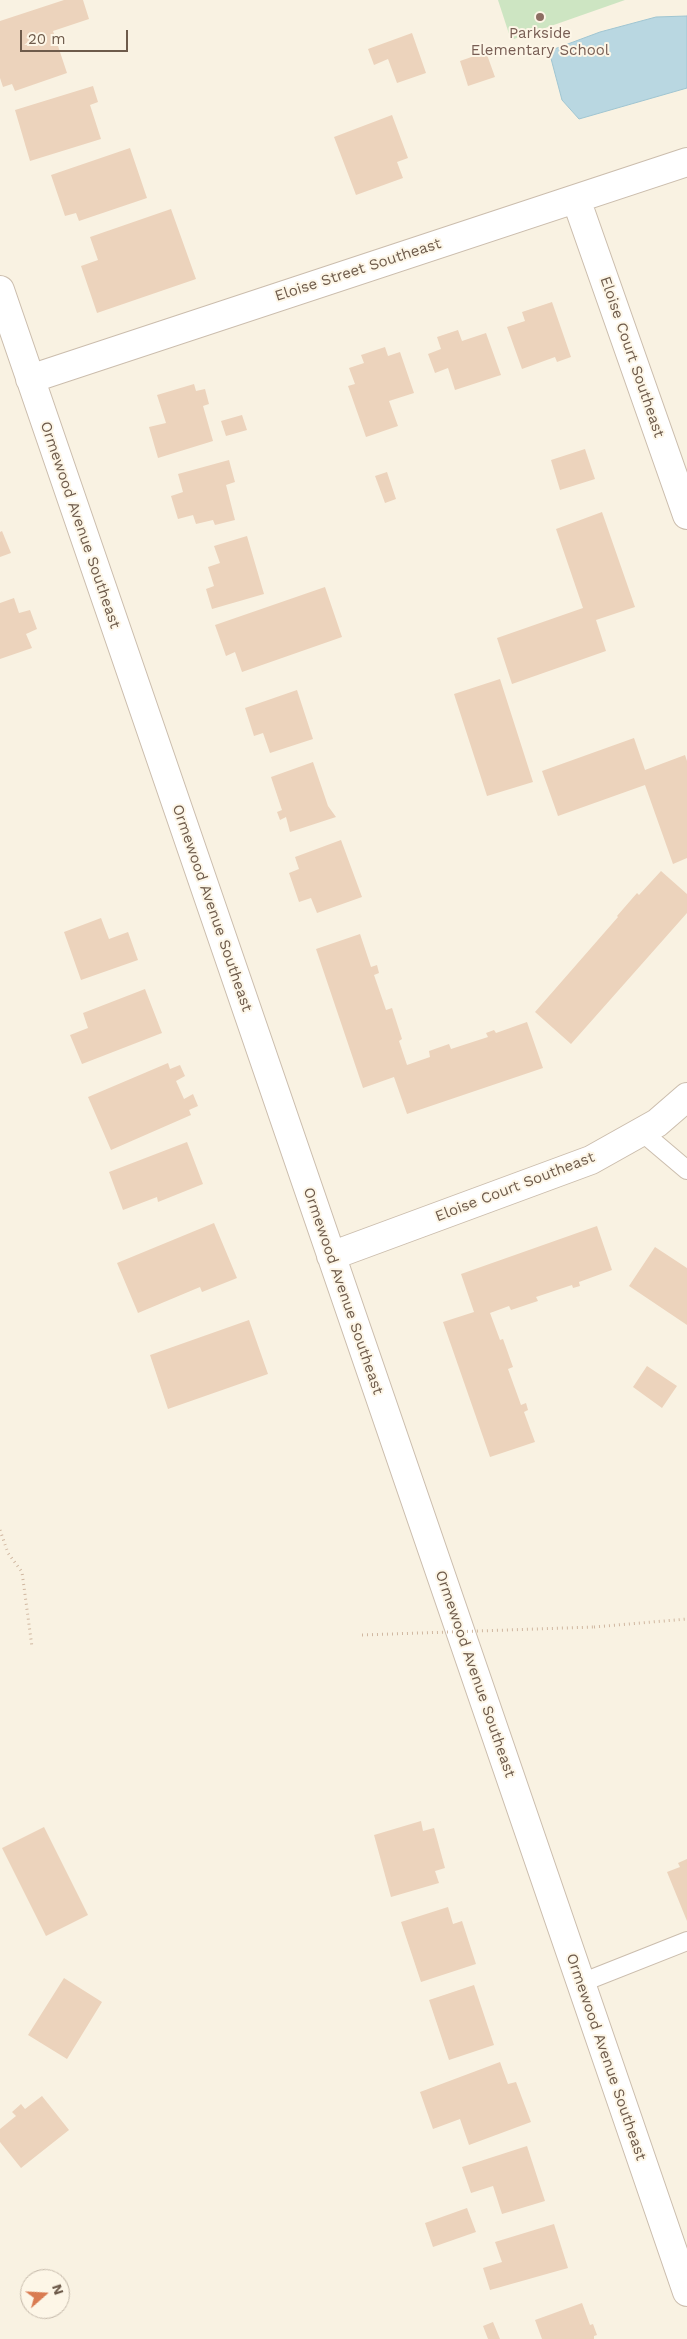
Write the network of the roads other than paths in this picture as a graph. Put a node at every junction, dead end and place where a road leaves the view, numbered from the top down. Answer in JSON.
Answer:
{"nodes":[{"id":1,"x":687,"y":162,"type":"edge"},
{"id":2,"x":576,"y":199,"type":"junction"},
{"id":3,"x":0,"y":290,"type":"edge"},
{"id":4,"x":30,"y":378,"type":"junction"},
{"id":5,"x":687,"y":515,"type":"edge"},
{"id":6,"x":687,"y":1097,"type":"edge"},
{"id":7,"x":642,"y":1132,"type":"junction"},
{"id":8,"x":687,"y":1170,"type":"edge"},
{"id":9,"x":331,"y":1256,"type":"junction"},
{"id":10,"x":687,"y":1941,"type":"edge"},
{"id":11,"x":581,"y":1983,"type":"junction"},
{"id":12,"x":687,"y":2292,"type":"edge"}],
"edges":[{"from":1,"to":2,"type":"street","name":"Eloise Street Southeast"},
{"from":2,"to":4,"type":"street","name":"Eloise Street Southeast"},
{"from":2,"to":5,"type":"street","name":"Eloise Court Southeast"},
{"from":3,"to":4,"type":"street","name":"Ormewood Avenue Southeast"},
{"from":4,"to":9,"type":"street","name":"Ormewood Avenue Southeast"},
{"from":6,"to":7,"type":"street","name":"Eloise Court Southeast"},
{"from":7,"to":8,"type":"lane"},
{"from":7,"to":9,"type":"street","name":"Eloise Court Southeast"},
{"from":9,"to":11,"type":"street","name":"Ormewood Avenue Southeast"},
{"from":10,"to":11,"type":"lane"},
{"from":11,"to":12,"type":"street","name":"Ormewood Avenue Southeast"}]}
